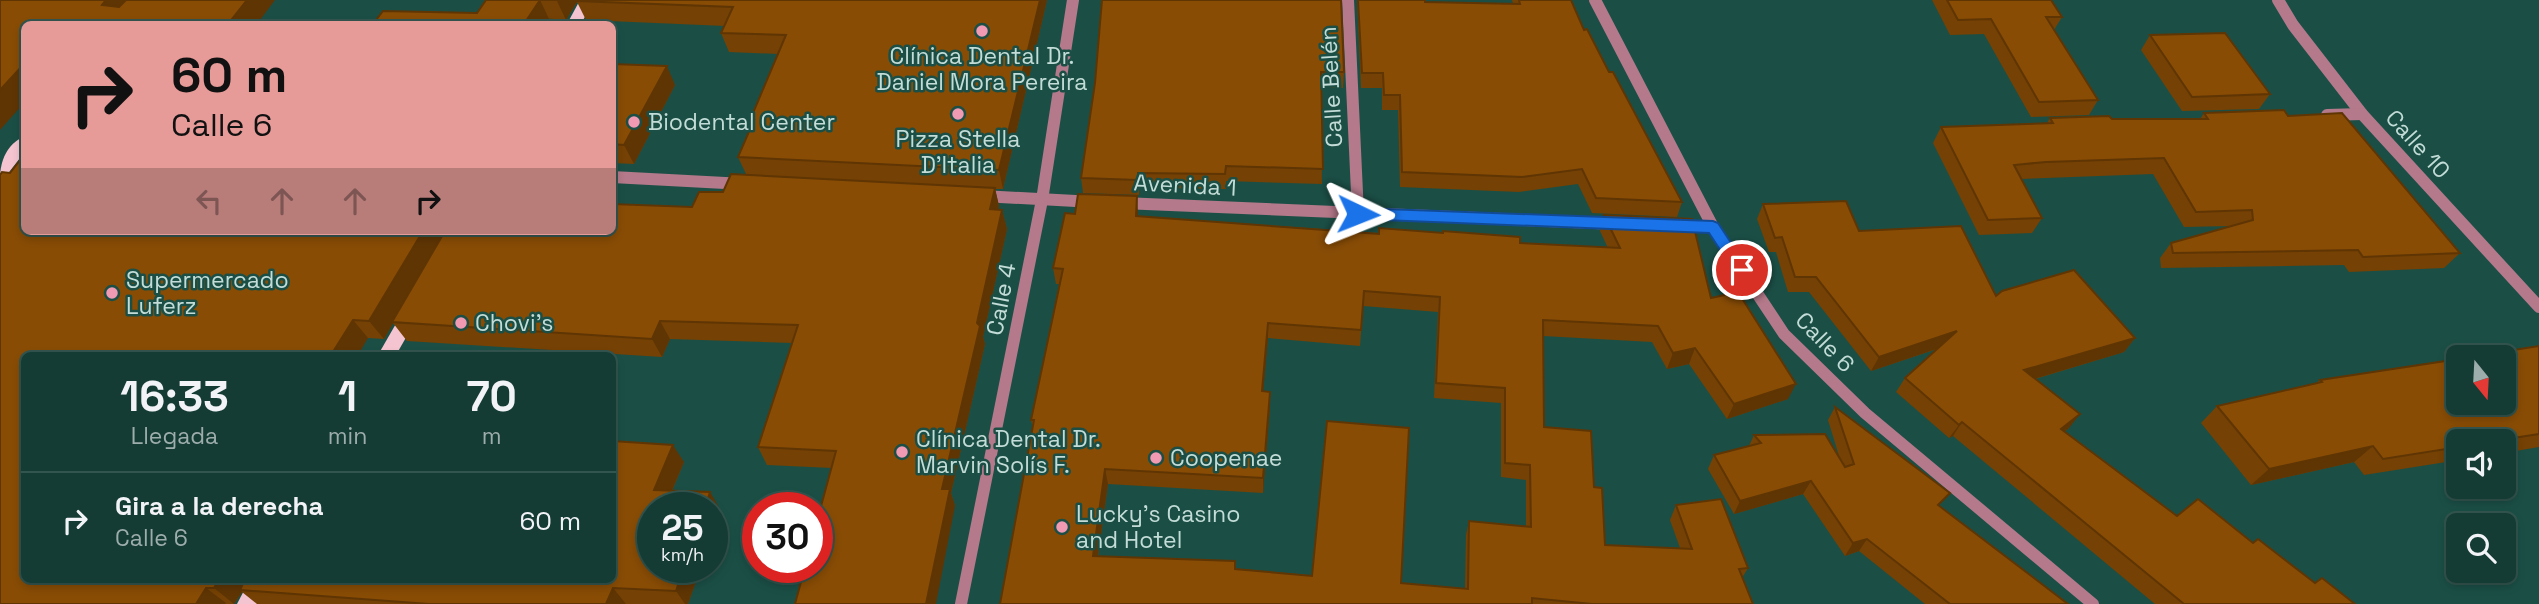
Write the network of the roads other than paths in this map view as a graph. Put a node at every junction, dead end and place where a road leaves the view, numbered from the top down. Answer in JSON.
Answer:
{"nodes":[{"id":1,"x":587,"y":0,"type":"edge"},
{"id":2,"x":1073,"y":0,"type":"edge"},
{"id":3,"x":1348,"y":0,"type":"edge"},
{"id":4,"x":1595,"y":0,"type":"edge"},
{"id":5,"x":2278,"y":0,"type":"edge"},
{"id":6,"x":575,"y":21,"type":"edge"},
{"id":7,"x":2362,"y":114,"type":"junction"},
{"id":8,"x":2321,"y":115,"type":"edge"},
{"id":9,"x":19,"y":157,"type":"edge"},
{"id":10,"x":0,"y":172,"type":"edge"},
{"id":11,"x":616,"y":177,"type":"edge"},
{"id":12,"x":756,"y":184,"type":"edge"},
{"id":13,"x":974,"y":196,"type":"edge"},
{"id":14,"x":1042,"y":200,"type":"junction"},
{"id":15,"x":1358,"y":214,"type":"junction"},
{"id":16,"x":1631,"y":224,"type":"edge"},
{"id":17,"x":1658,"y":225,"type":"edge"},
{"id":18,"x":1713,"y":227,"type":"junction"},
{"id":19,"x":419,"y":299,"type":"edge"},
{"id":20,"x":2539,"y":307,"type":"edge"},
{"id":21,"x":389,"y":352,"type":"edge"},
{"id":22,"x":259,"y":583,"type":"edge"},
{"id":23,"x":247,"y":604,"type":"edge"},
{"id":24,"x":961,"y":604,"type":"edge"},
{"id":25,"x":2093,"y":604,"type":"edge"}],
"edges":[{"from":1,"to":6,"type":"main road"},
{"from":2,"to":14,"type":"street","name":"Calle 4"},
{"from":3,"to":15,"type":"street","name":"Calle Belén"},
{"from":4,"to":18,"type":"street","name":"Calle 6"},
{"from":5,"to":7,"type":"street","name":"Calle 10"},
{"from":7,"to":8,"type":"street"},
{"from":7,"to":20,"type":"street","name":"Calle 10"},
{"from":9,"to":10,"type":"main road"},
{"from":11,"to":12,"type":"street"},
{"from":13,"to":14,"type":"street","name":"Avenida 1"},
{"from":14,"to":15,"type":"street","name":"Avenida 1"},
{"from":14,"to":24,"type":"street","name":"Calle 4"},
{"from":15,"to":16,"type":"street","name":"Avenida 1"},
{"from":17,"to":18,"type":"street"},
{"from":18,"to":25,"type":"street","name":"Calle 6"},
{"from":19,"to":21,"type":"main road"},
{"from":22,"to":23,"type":"main road"}]}
